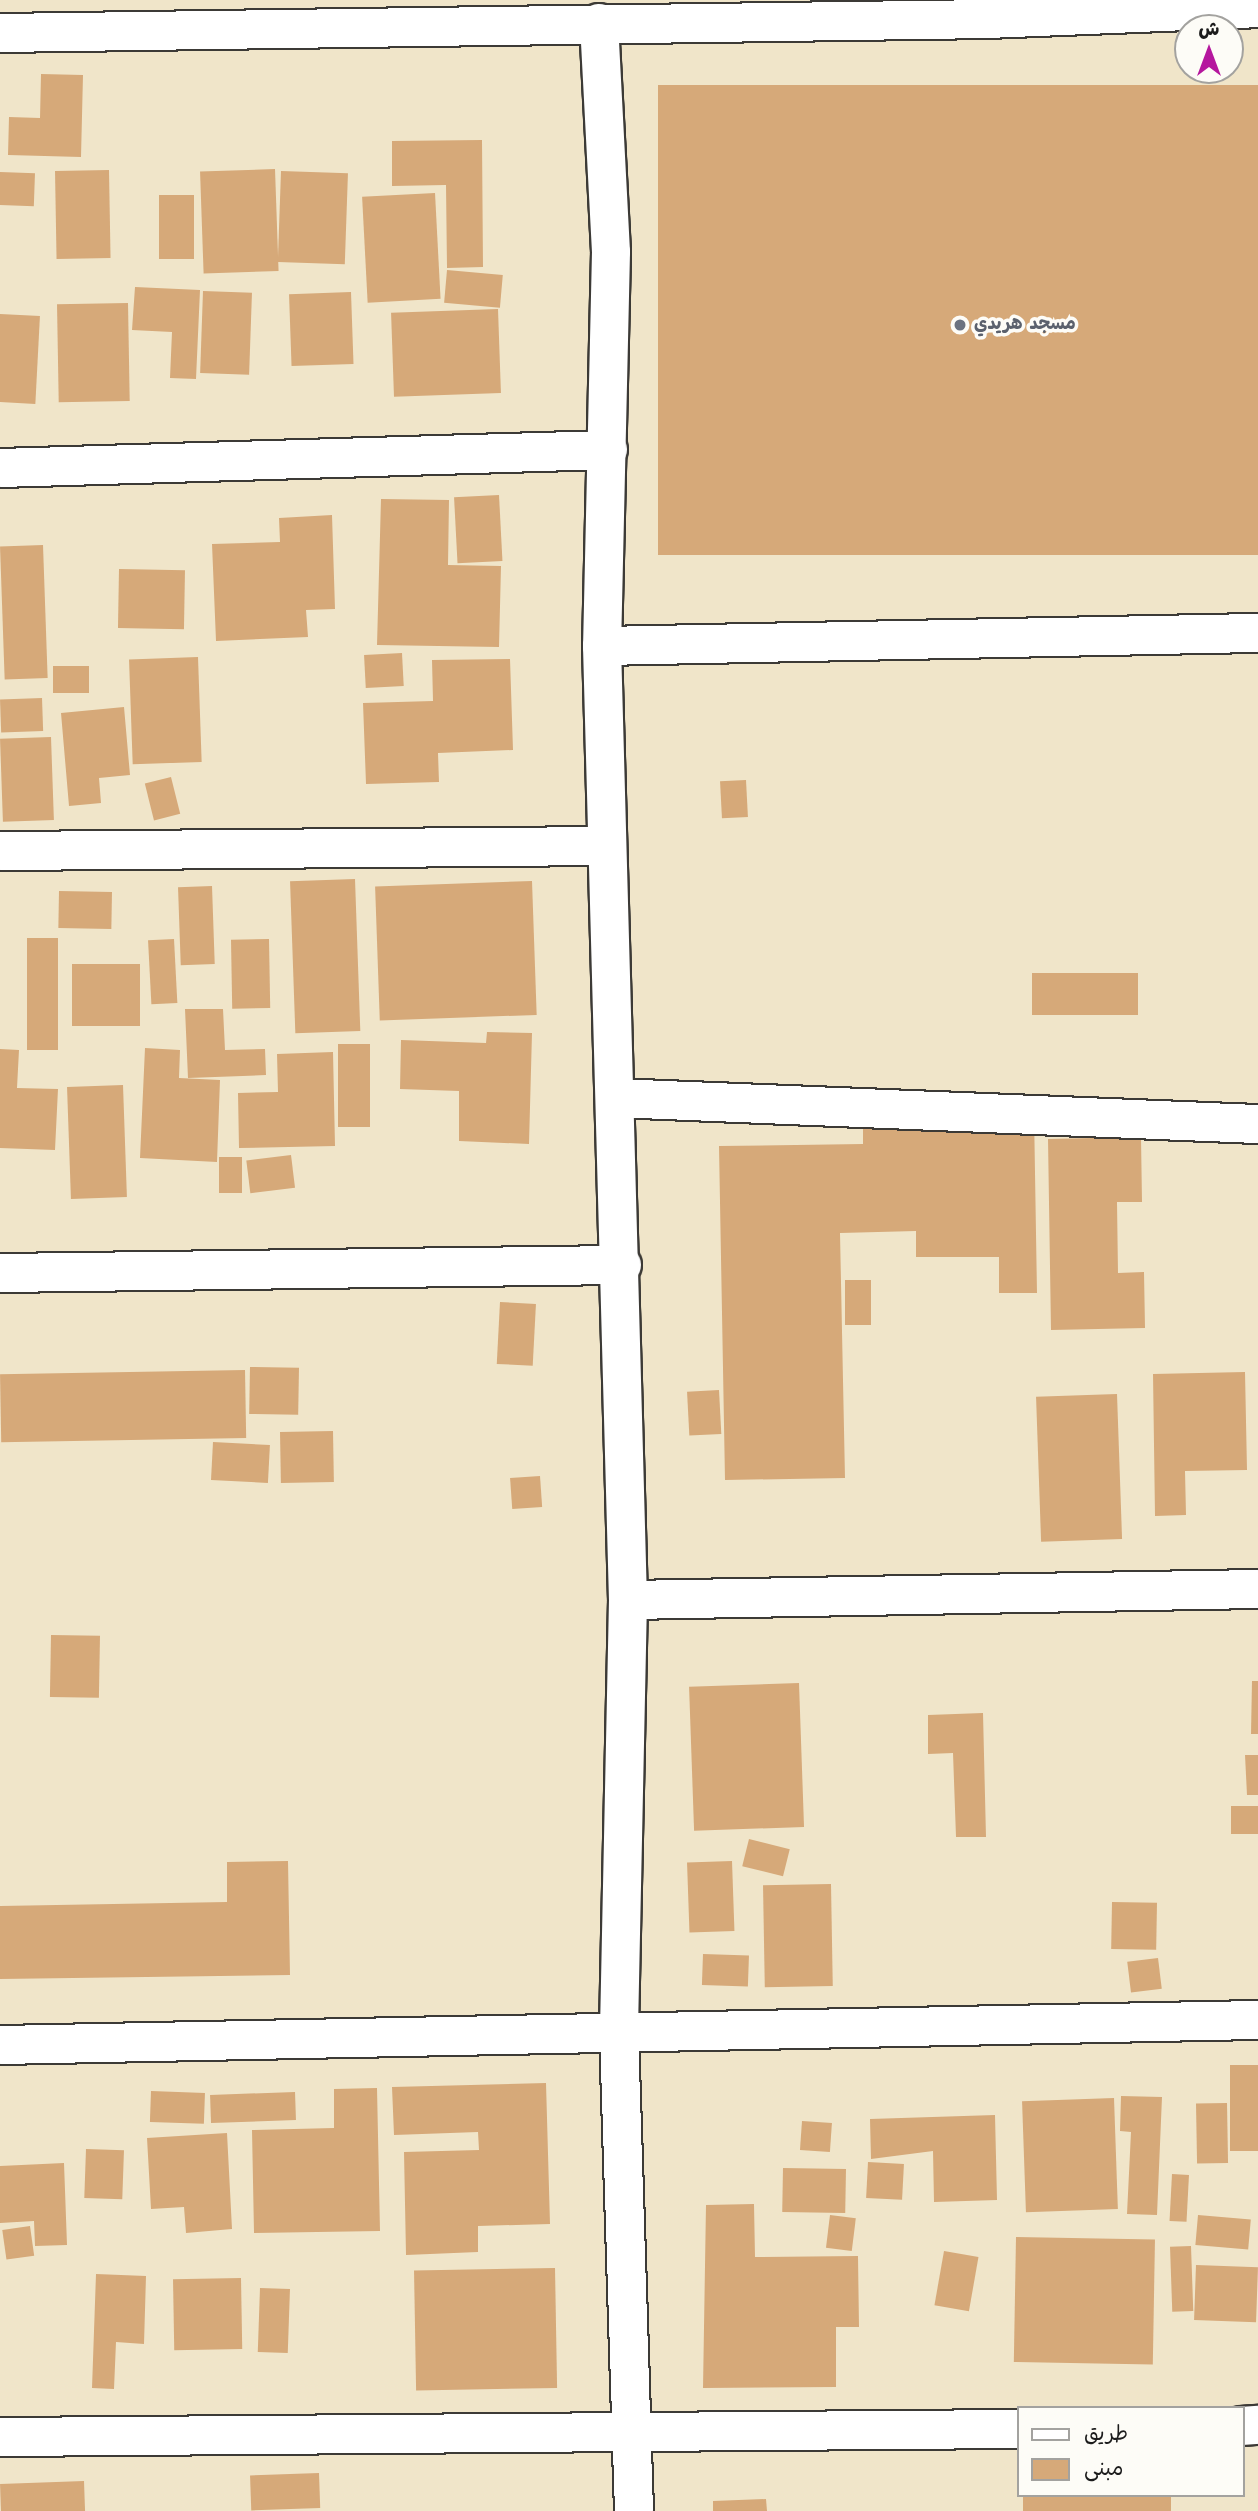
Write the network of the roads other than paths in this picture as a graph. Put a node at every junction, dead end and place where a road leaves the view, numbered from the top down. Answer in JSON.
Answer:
{"nodes":[{"id":1,"x":1258,"y":8,"type":"edge"},
{"id":2,"x":988,"y":9,"type":"edge"},
{"id":3,"x":76,"y":15,"type":"edge"},
{"id":4,"x":599,"y":23,"type":"junction"},
{"id":5,"x":0,"y":33,"type":"edge"},
{"id":6,"x":608,"y":450,"type":"junction"},
{"id":7,"x":0,"y":468,"type":"edge"},
{"id":8,"x":1258,"y":633,"type":"edge"},
{"id":9,"x":602,"y":646,"type":"junction"},
{"id":10,"x":605,"y":846,"type":"junction"},
{"id":11,"x":0,"y":851,"type":"edge"},
{"id":12,"x":615,"y":1098,"type":"junction"},
{"id":13,"x":1258,"y":1124,"type":"edge"},
{"id":14,"x":622,"y":1265,"type":"junction"},
{"id":15,"x":0,"y":1273,"type":"edge"},
{"id":16,"x":1258,"y":1589,"type":"edge"},
{"id":17,"x":628,"y":1600,"type":"junction"},
{"id":18,"x":1258,"y":2020,"type":"edge"},
{"id":19,"x":618,"y":2034,"type":"junction"},
{"id":20,"x":0,"y":2045,"type":"edge"},
{"id":21,"x":1016,"y":2429,"type":"edge"},
{"id":22,"x":632,"y":2434,"type":"junction"},
{"id":23,"x":0,"y":2437,"type":"edge"},
{"id":24,"x":634,"y":2511,"type":"edge"}],
"edges":[{"from":1,"to":2,"type":"street"},
{"from":2,"to":4,"type":"street"},
{"from":3,"to":4,"type":"street"},
{"from":3,"to":5,"type":"street"},
{"from":4,"to":6,"type":"street"},
{"from":6,"to":7,"type":"street"},
{"from":6,"to":9,"type":"street"},
{"from":8,"to":9,"type":"street"},
{"from":9,"to":10,"type":"street"},
{"from":10,"to":11,"type":"street"},
{"from":10,"to":12,"type":"street"},
{"from":12,"to":13,"type":"street"},
{"from":12,"to":14,"type":"street"},
{"from":14,"to":15,"type":"street"},
{"from":14,"to":17,"type":"street"},
{"from":16,"to":17,"type":"street"},
{"from":17,"to":19,"type":"street"},
{"from":18,"to":19,"type":"street"},
{"from":19,"to":20,"type":"street"},
{"from":19,"to":22,"type":"street"},
{"from":21,"to":22,"type":"street"},
{"from":22,"to":23,"type":"street"},
{"from":22,"to":24,"type":"street"}]}
